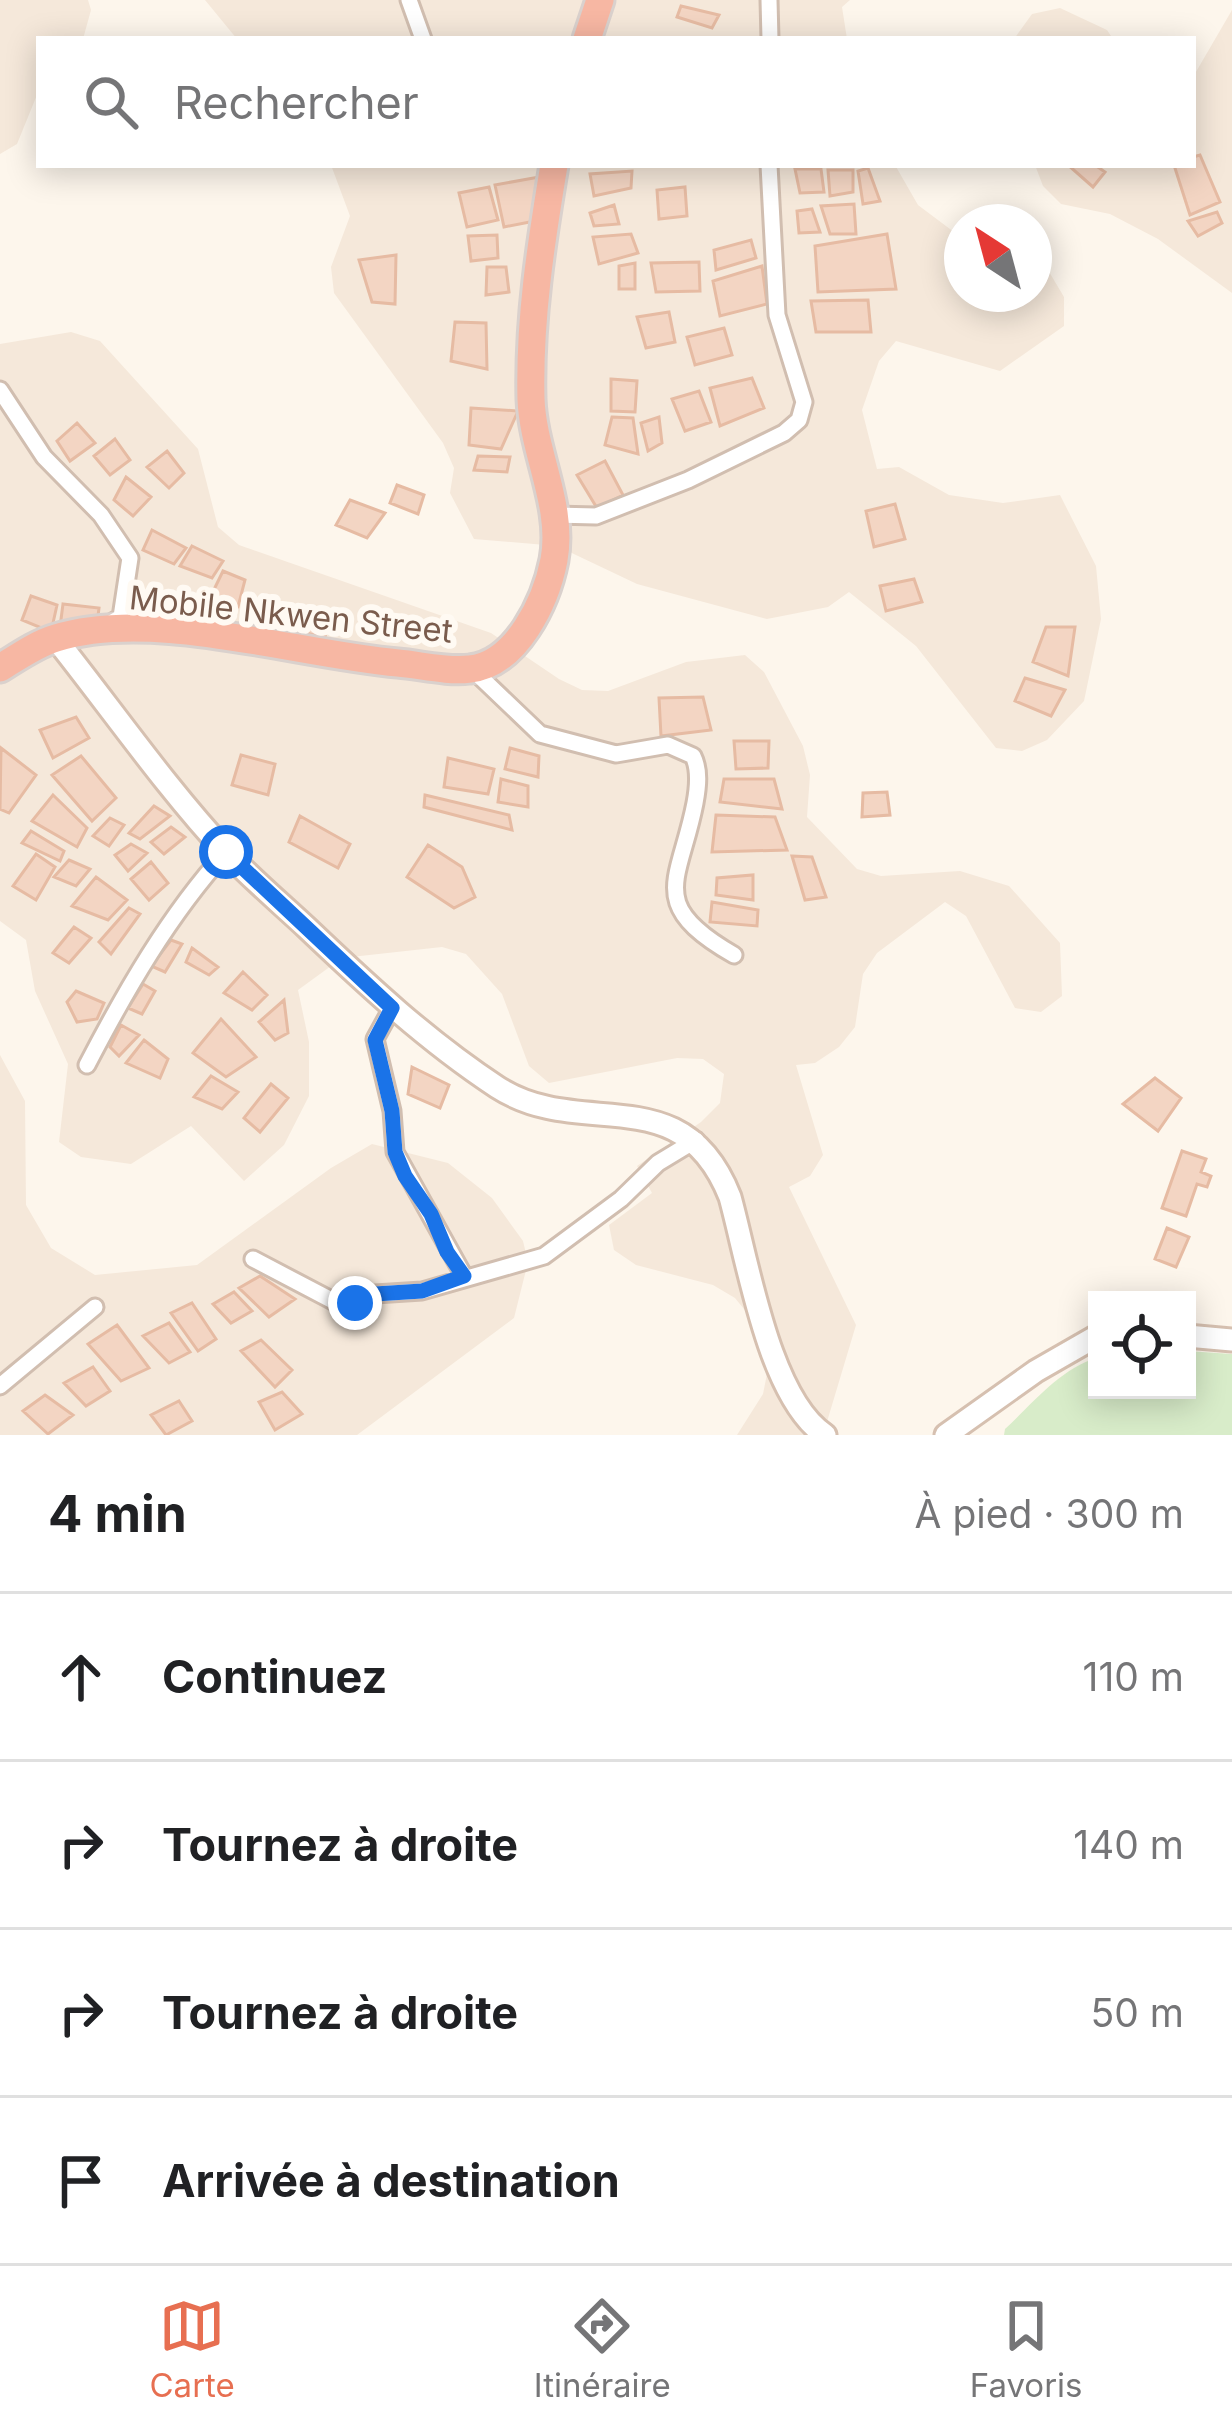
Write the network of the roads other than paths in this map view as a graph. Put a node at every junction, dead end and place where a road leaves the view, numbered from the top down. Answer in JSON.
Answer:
{"nodes":[{"id":1,"x":409,"y":0,"type":"edge"},
{"id":2,"x":600,"y":0,"type":"edge"},
{"id":3,"x":769,"y":0,"type":"edge"},
{"id":4,"x":422,"y":36,"type":"edge"},
{"id":5,"x":588,"y":36,"type":"edge"},
{"id":6,"x":770,"y":36,"type":"edge"},
{"id":7,"x":554,"y":168,"type":"edge"},
{"id":8,"x":770,"y":168,"type":"edge"},
{"id":9,"x":0,"y":390,"type":"edge"},
{"id":10,"x":554,"y":515,"type":"junction"},
{"id":11,"x":100,"y":630,"type":"junction"},
{"id":12,"x":55,"y":638,"type":"junction"},
{"id":13,"x":0,"y":668,"type":"edge"},
{"id":14,"x":472,"y":669,"type":"junction"},
{"id":15,"x":226,"y":852,"type":"junction"},
{"id":16,"x":734,"y":955,"type":"dead end"},
{"id":17,"x":392,"y":1008,"type":"junction"},
{"id":18,"x":87,"y":1065,"type":"dead end"},
{"id":19,"x":696,"y":1140,"type":"junction"},
{"id":20,"x":253,"y":1259,"type":"dead end"},
{"id":21,"x":464,"y":1276,"type":"junction"},
{"id":22,"x":95,"y":1307,"type":"dead end"},
{"id":23,"x":1196,"y":1337,"type":"edge"},
{"id":24,"x":1232,"y":1340,"type":"edge"},
{"id":25,"x":1088,"y":1341,"type":"edge"},
{"id":26,"x":0,"y":1386,"type":"edge"},
{"id":27,"x":825,"y":1435,"type":"edge"},
{"id":28,"x":946,"y":1435,"type":"edge"}],
"edges":[{"from":1,"to":4,"type":"street"},
{"from":2,"to":5,"type":"highway"},
{"from":3,"to":6,"type":"street"},
{"from":7,"to":10,"type":"highway","name":"Mobile Nkwen Street"},
{"from":8,"to":10,"type":"street"},
{"from":9,"to":11,"type":"street"},
{"from":10,"to":14,"type":"highway","name":"Mobile Nkwen Street"},
{"from":11,"to":12,"type":"highway","name":"Mobile Nkwen Street"},
{"from":11,"to":14,"type":"highway","name":"Mobile Nkwen Street"},
{"from":12,"to":13,"type":"highway","name":"Mobile Nkwen Street"},
{"from":12,"to":15,"type":"street"},
{"from":14,"to":16,"type":"street"},
{"from":15,"to":17,"type":"street"},
{"from":15,"to":18,"type":"street"},
{"from":17,"to":19,"type":"street"},
{"from":17,"to":21,"type":"street"},
{"from":19,"to":21,"type":"street"},
{"from":19,"to":27,"type":"street"},
{"from":20,"to":21,"type":"street"},
{"from":22,"to":26,"type":"street"},
{"from":23,"to":24,"type":"street"},
{"from":25,"to":28,"type":"street"}]}
